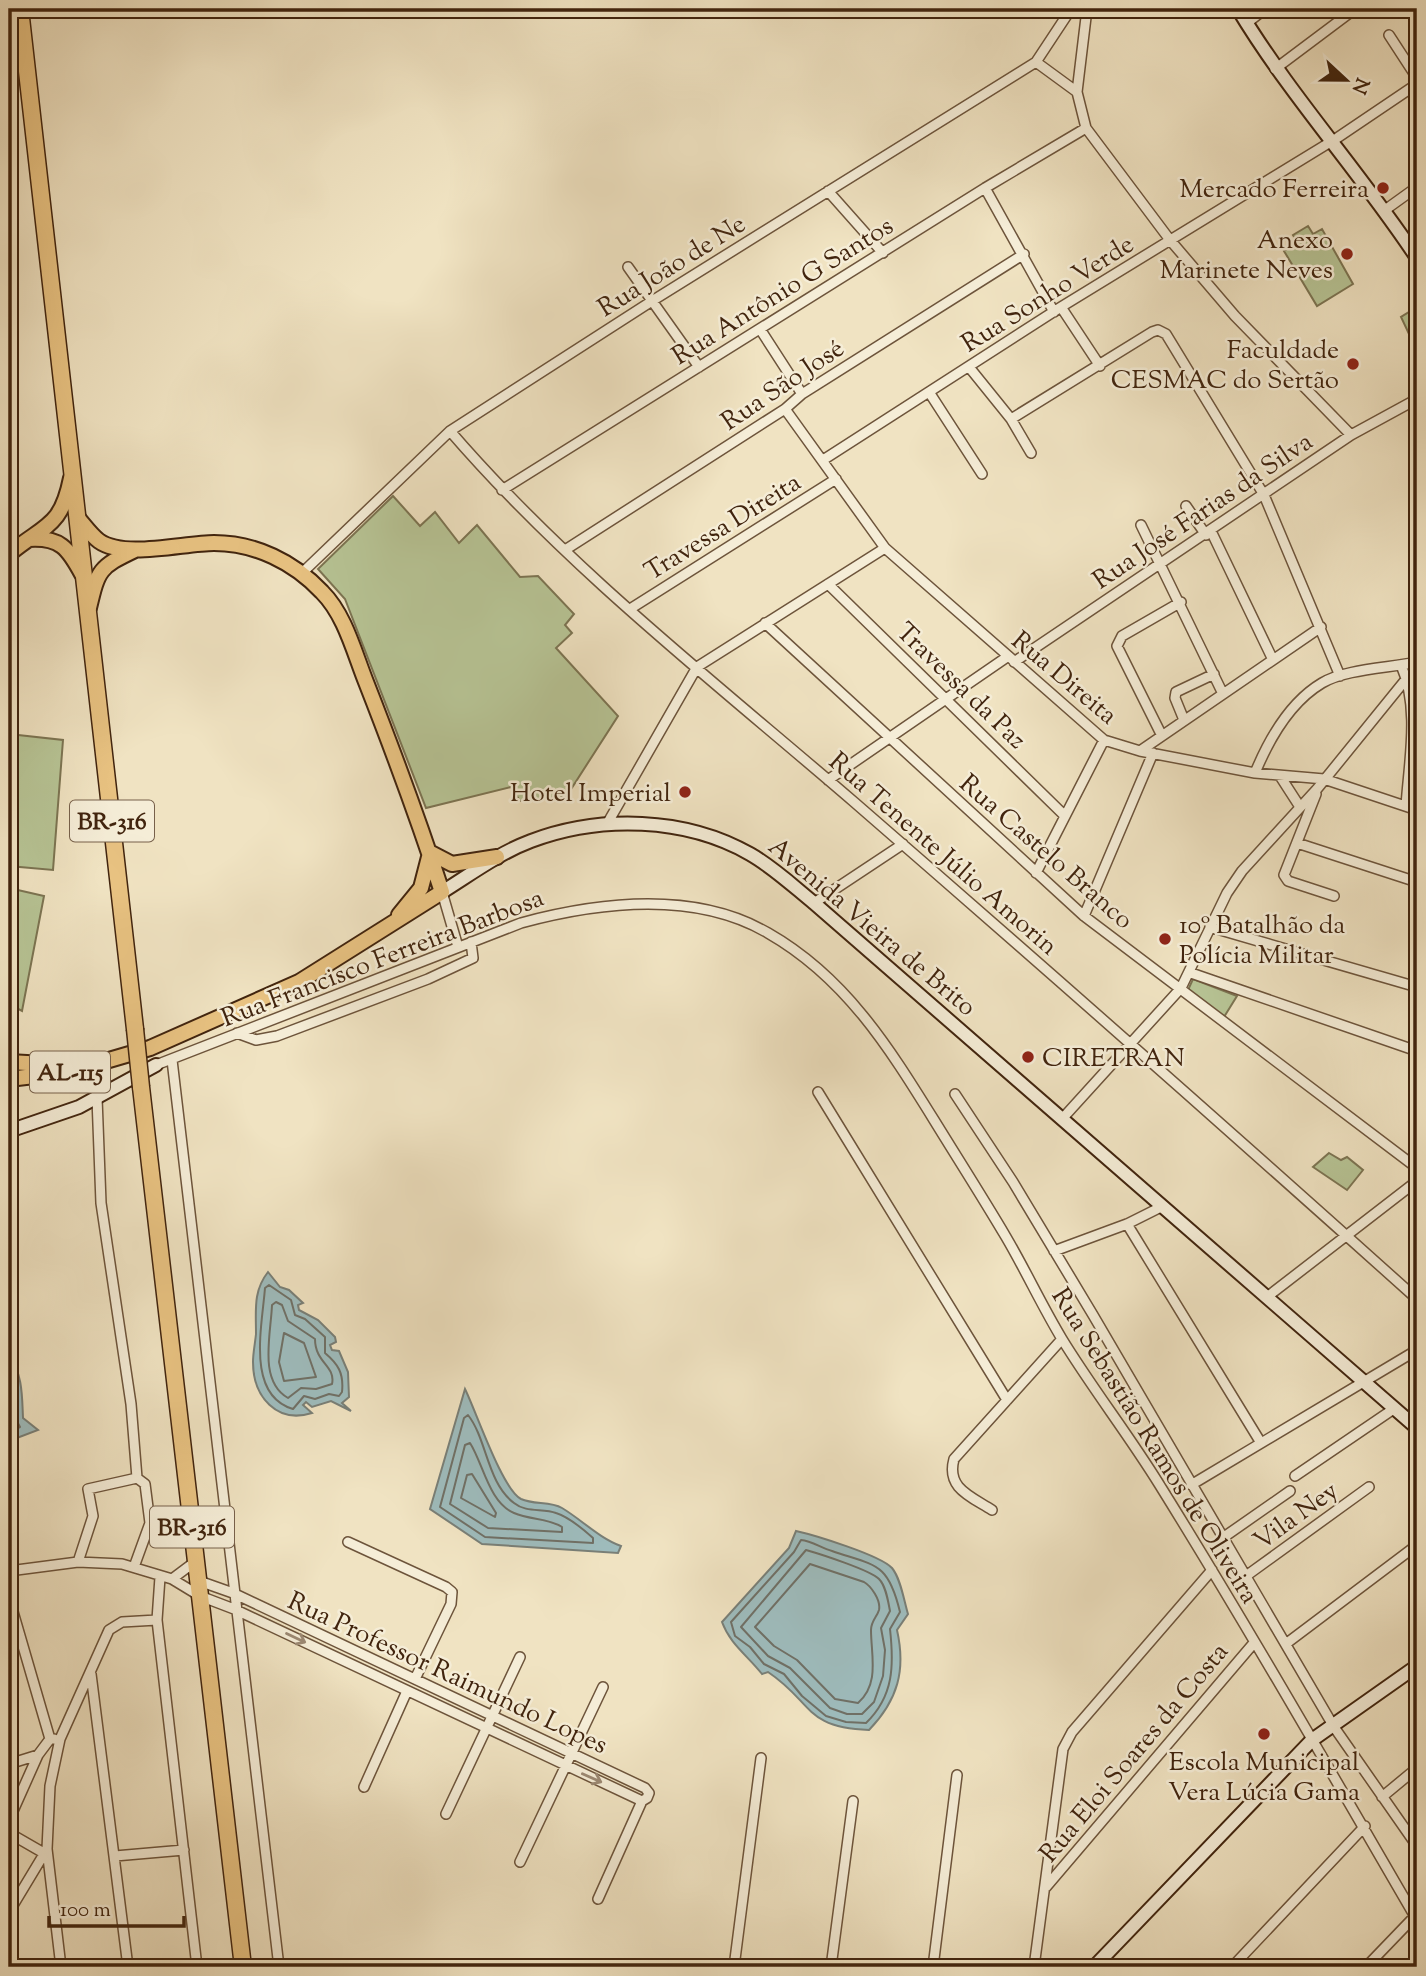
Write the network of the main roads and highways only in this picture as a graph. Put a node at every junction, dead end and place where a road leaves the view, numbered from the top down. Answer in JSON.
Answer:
{"nodes":[{"id":1,"x":20,"y":9,"type":"edge"},
{"id":2,"x":1238,"y":9,"type":"edge"},
{"id":3,"x":1417,"y":258,"type":"edge"},
{"id":4,"x":73,"y":469,"type":"junction"},
{"id":5,"x":78,"y":517,"type":"junction"},
{"id":6,"x":28,"y":539,"type":"junction"},
{"id":7,"x":136,"y":549,"type":"junction"},
{"id":8,"x":9,"y":554,"type":"edge"},
{"id":9,"x":84,"y":578,"type":"junction"},
{"id":10,"x":88,"y":614,"type":"junction"},
{"id":11,"x":429,"y":852,"type":"junction"},
{"id":12,"x":497,"y":857,"type":"junction"},
{"id":13,"x":442,"y":892,"type":"junction"},
{"id":14,"x":389,"y":927,"type":"junction"},
{"id":15,"x":129,"y":1056,"type":"junction"},
{"id":16,"x":9,"y":1062,"type":"edge"},
{"id":17,"x":156,"y":1065,"type":"road end"},
{"id":18,"x":9,"y":1079,"type":"edge"},
{"id":19,"x":9,"y":1131,"type":"edge"},
{"id":20,"x":1417,"y":1428,"type":"edge"},
{"id":21,"x":1417,"y":1666,"type":"edge"},
{"id":22,"x":243,"y":1967,"type":"edge"},
{"id":23,"x":1094,"y":1967,"type":"edge"}],
"edges":[{"from":1,"to":4,"type":"highway","number":"BR-316"},
{"from":2,"to":3,"type":"main road"},
{"from":4,"to":5,"type":"highway","number":"BR-316"},
{"from":4,"to":6,"type":"main road"},
{"from":5,"to":7,"type":"main road"},
{"from":5,"to":9,"type":"highway","number":"BR-316"},
{"from":6,"to":8,"type":"main road"},
{"from":6,"to":9,"type":"main road"},
{"from":7,"to":10,"type":"main road"},
{"from":7,"to":11,"type":"main road"},
{"from":9,"to":10,"type":"highway","number":"BR-316"},
{"from":10,"to":22,"type":"highway","number":"BR-316","bridge":true},
{"from":11,"to":12,"type":"main road"},
{"from":11,"to":13,"type":"main road"},
{"from":11,"to":14,"type":"main road"},
{"from":12,"to":13,"type":"main road","name":"Avenida Vieira de Brito"},
{"from":12,"to":20,"type":"main road","name":"Avenida Vieira de Brito"},
{"from":13,"to":14,"type":"main road","name":"Avenida Vieira de Brito"},
{"from":14,"to":15,"type":"main road","name":"Avenida Vieira de Brito"},
{"from":15,"to":16,"type":"main road"},
{"from":15,"to":18,"type":"main road","number":"AL-115"},
{"from":17,"to":19,"type":"main road"},
{"from":21,"to":23,"type":"main road"}]}
